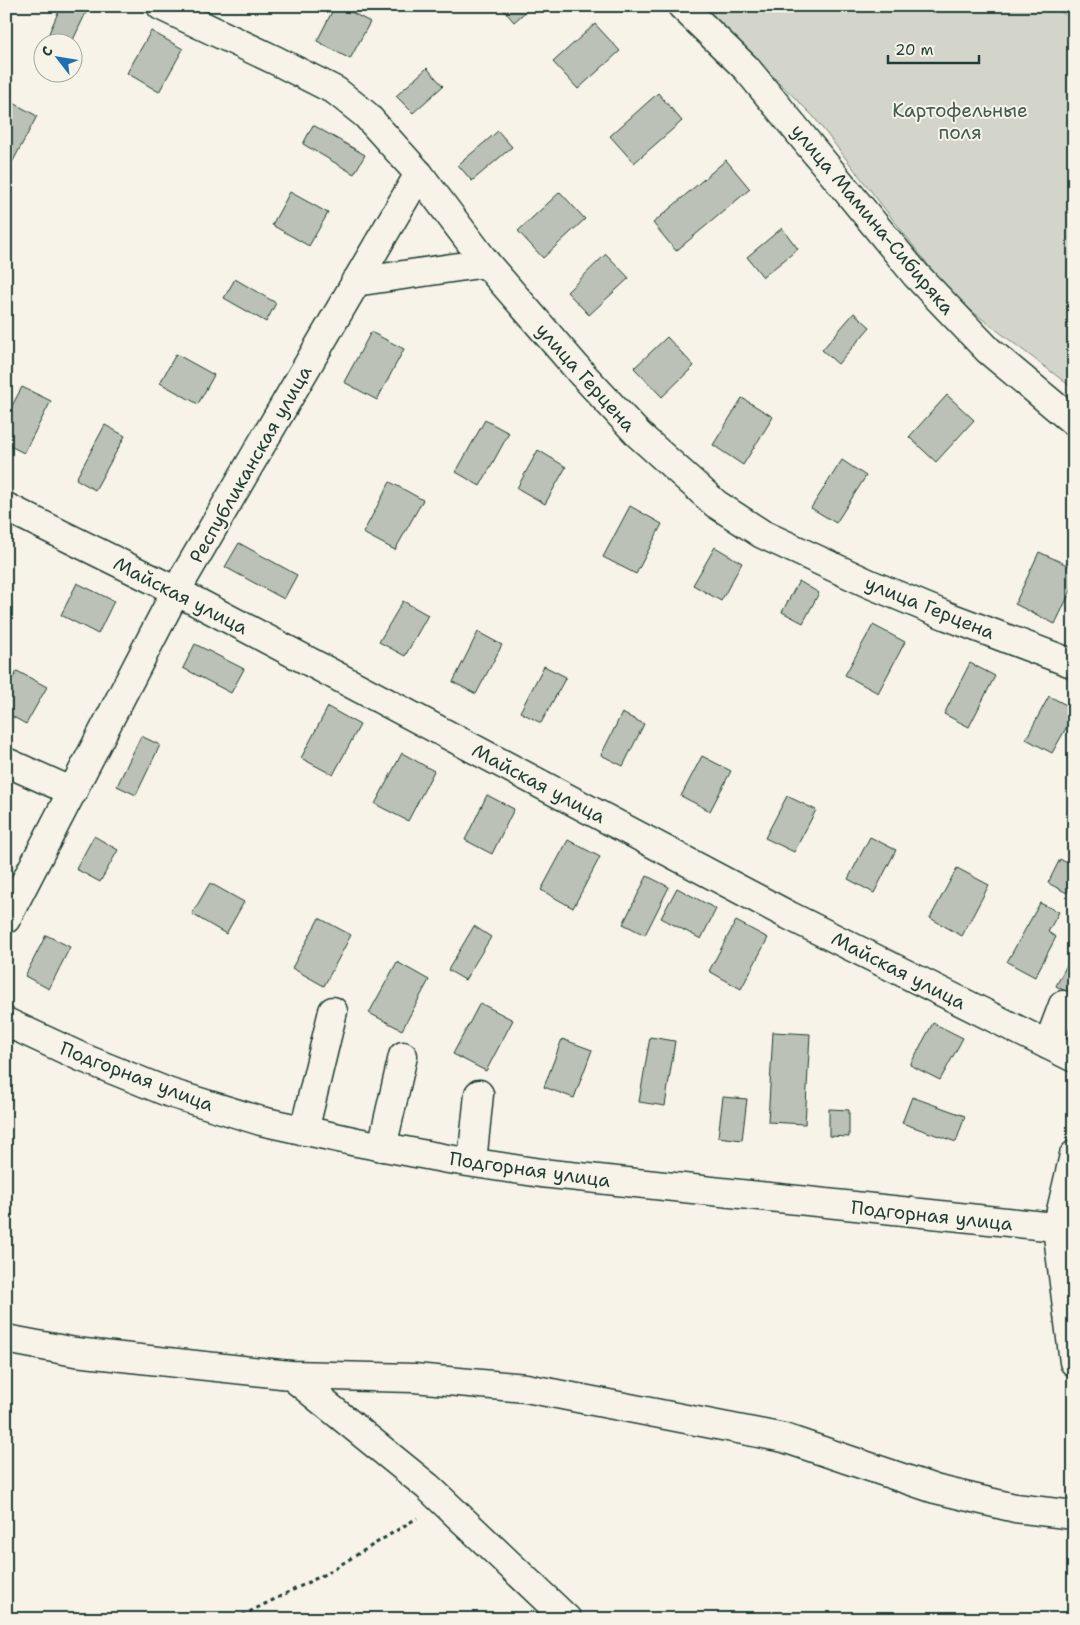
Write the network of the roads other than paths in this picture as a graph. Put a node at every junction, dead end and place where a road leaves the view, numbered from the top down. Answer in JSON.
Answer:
{"nodes":[{"id":1,"x":161,"y":6,"type":"edge"},
{"id":2,"x":682,"y":6,"type":"edge"},
{"id":3,"x":419,"y":174,"type":"junction"},
{"id":4,"x":486,"y":263,"type":"junction"},
{"id":5,"x":356,"y":282,"type":"junction"},
{"id":6,"x":1074,"y":422,"type":"edge"},
{"id":7,"x":6,"y":507,"type":"edge"},
{"id":8,"x":176,"y":591,"type":"junction"},
{"id":9,"x":1074,"y":664,"type":"edge"},
{"id":10,"x":6,"y":762,"type":"edge"},
{"id":11,"x":73,"y":792,"type":"junction"},
{"id":12,"x":6,"y":919,"type":"edge"},
{"id":13,"x":1063,"y":1005,"type":"dead end"},
{"id":14,"x":333,"y":1011,"type":"dead end"},
{"id":15,"x":6,"y":1022,"type":"edge"},
{"id":16,"x":1048,"y":1045,"type":"junction"},
{"id":17,"x":403,"y":1056,"type":"dead end"},
{"id":18,"x":1074,"y":1058,"type":"edge"},
{"id":19,"x":479,"y":1094,"type":"dead end"},
{"id":20,"x":304,"y":1131,"type":"junction"},
{"id":21,"x":382,"y":1147,"type":"junction"},
{"id":22,"x":1074,"y":1155,"type":"edge"},
{"id":23,"x":472,"y":1162,"type":"junction"},
{"id":24,"x":1065,"y":1229,"type":"edge"},
{"id":25,"x":6,"y":1339,"type":"edge"},
{"id":26,"x":1074,"y":1362,"type":"edge"},
{"id":27,"x":290,"y":1375,"type":"junction"},
{"id":28,"x":1074,"y":1515,"type":"edge"},
{"id":29,"x":567,"y":1619,"type":"edge"}],
"edges":[{"from":1,"to":3,"type":"street","name":"улица Герцена"},
{"from":2,"to":6,"type":"street","name":"улица Мамина-Сибиряка"},
{"from":3,"to":4,"type":"street","name":"улица Герцена"},
{"from":3,"to":5,"type":"street","name":"Республиканская улица"},
{"from":4,"to":5,"type":"street"},
{"from":4,"to":9,"type":"street","name":"улица Герцена"},
{"from":5,"to":8,"type":"street","name":"Республиканская улица"},
{"from":7,"to":8,"type":"street","name":"Майская улица"},
{"from":8,"to":11,"type":"street","name":"Республиканская улица"},
{"from":8,"to":16,"type":"street","name":"Майская улица"},
{"from":10,"to":11,"type":"street"},
{"from":11,"to":12,"type":"street","name":"Республиканская улица"},
{"from":13,"to":16,"type":"street"},
{"from":14,"to":20,"type":"street"},
{"from":15,"to":20,"type":"street","name":"Подгорная улица"},
{"from":16,"to":18,"type":"street","name":"Майская улица"},
{"from":17,"to":21,"type":"street"},
{"from":19,"to":23,"type":"street"},
{"from":20,"to":21,"type":"street","name":"Подгорная улица"},
{"from":21,"to":23,"type":"street","name":"Подгорная улица"},
{"from":22,"to":24,"type":"street"},
{"from":23,"to":24,"type":"street","name":"Подгорная улица"},
{"from":24,"to":26,"type":"street"},
{"from":25,"to":27,"type":"street"},
{"from":27,"to":28,"type":"street"},
{"from":27,"to":29,"type":"street"}]}
